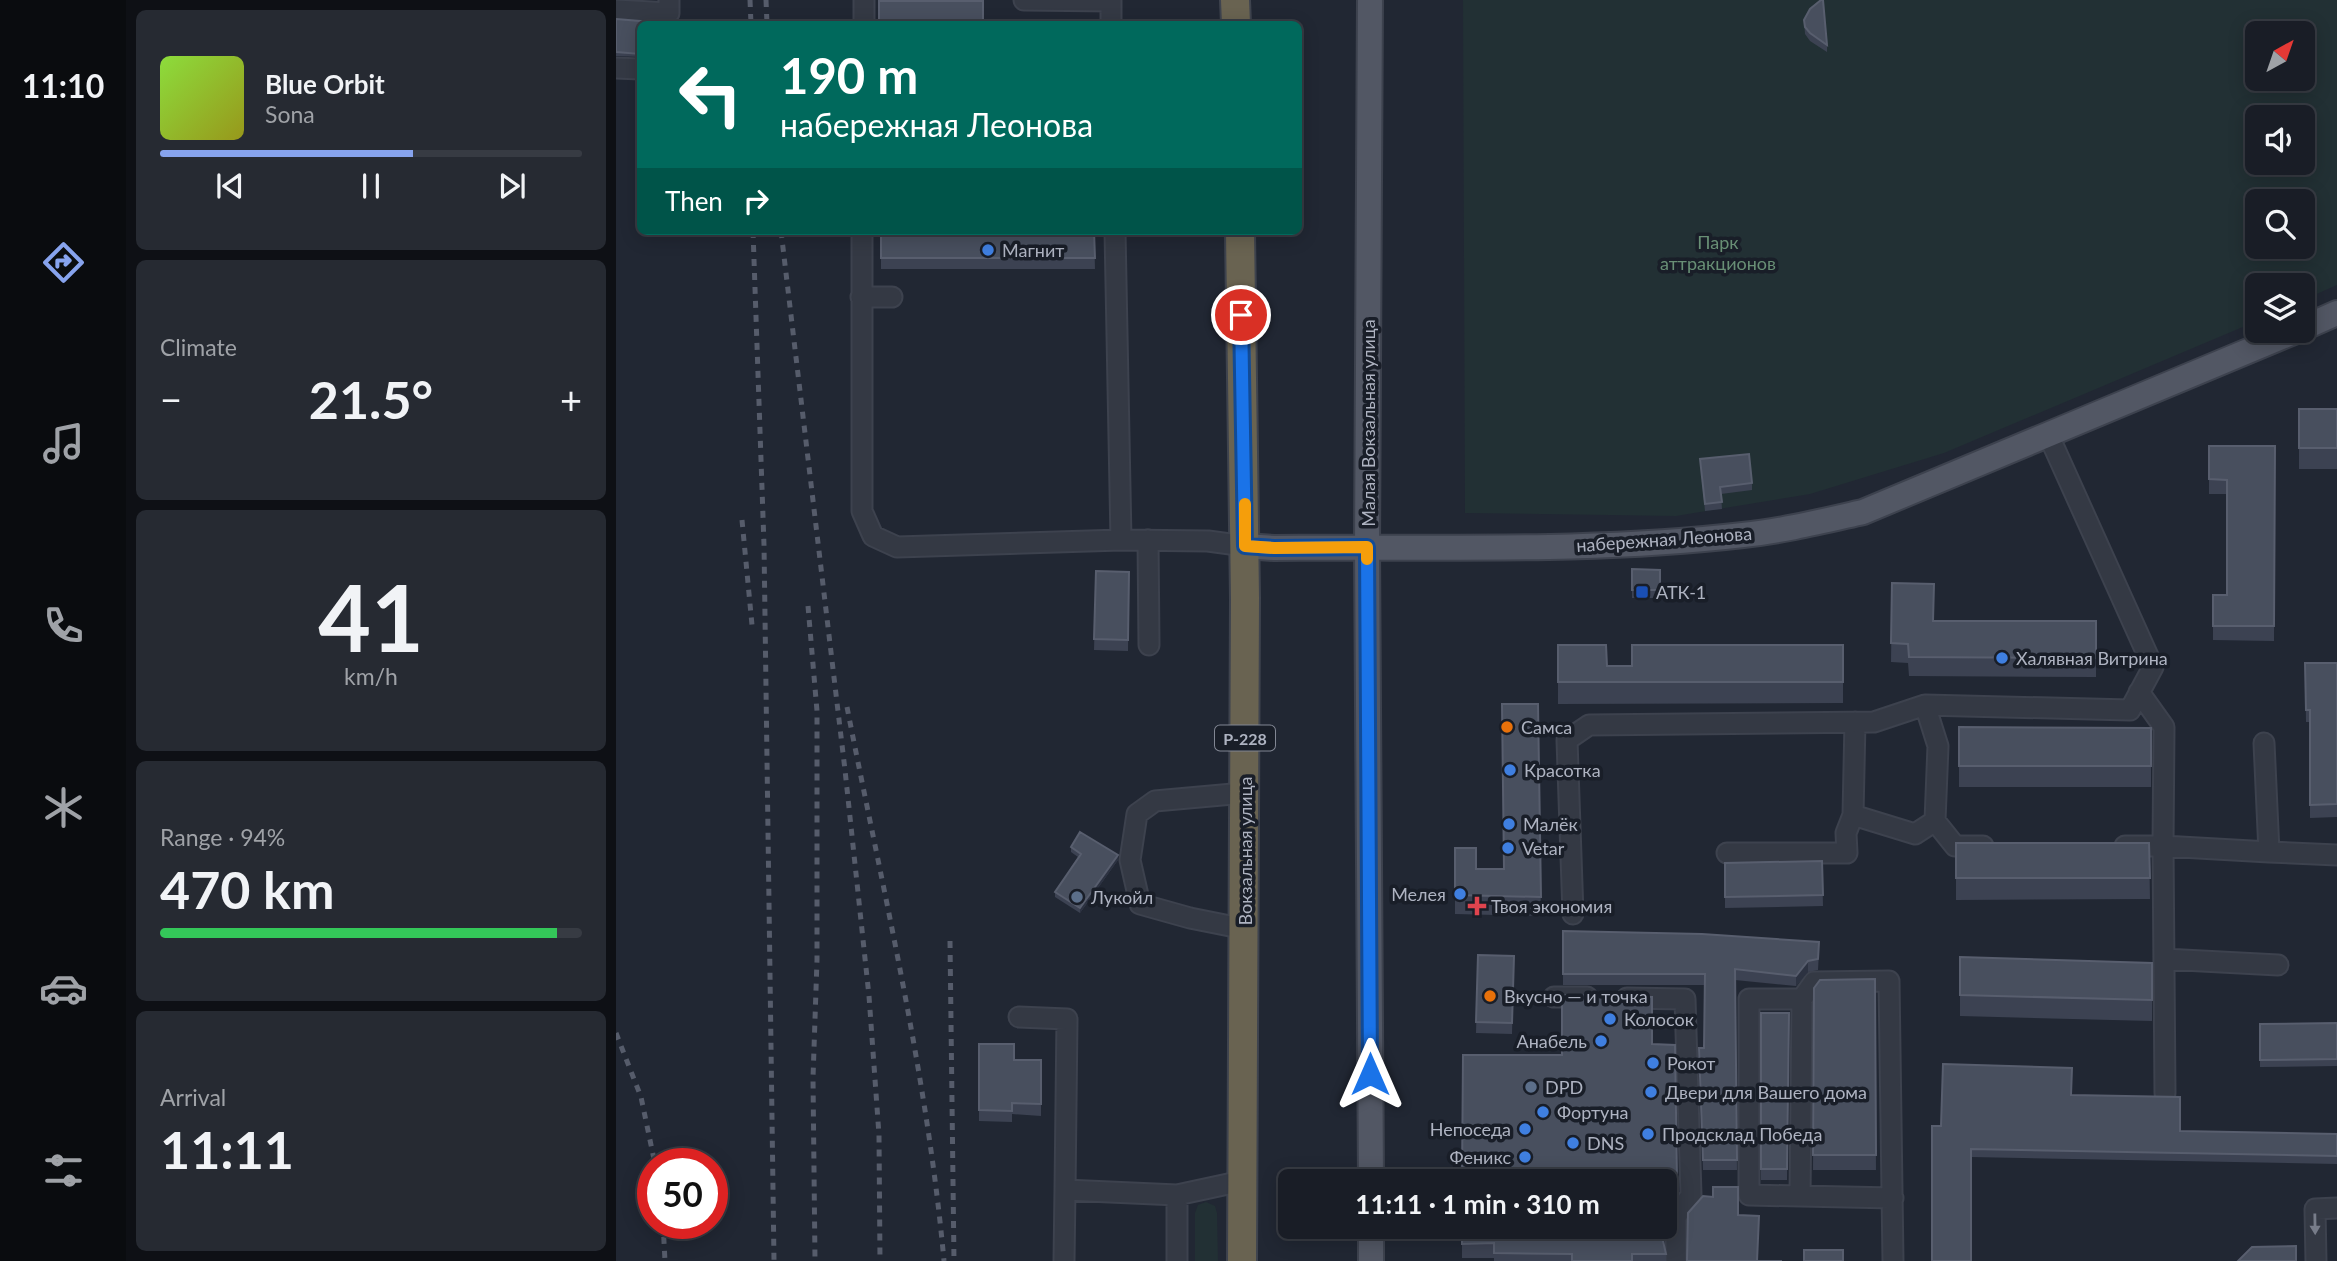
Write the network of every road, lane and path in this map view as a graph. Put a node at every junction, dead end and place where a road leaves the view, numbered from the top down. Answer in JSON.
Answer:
{"nodes":[{"id":1,"x":864,"y":0,"type":"edge"},
{"id":2,"x":1024,"y":0,"type":"edge"},
{"id":3,"x":1235,"y":0,"type":"edge"},
{"id":4,"x":1370,"y":0,"type":"edge"},
{"id":5,"x":616,"y":10,"type":"edge"},
{"id":6,"x":669,"y":13,"type":"edge"},
{"id":7,"x":864,"y":21,"type":"edge"},
{"id":8,"x":1111,"y":21,"type":"edge"},
{"id":9,"x":1236,"y":21,"type":"edge"},
{"id":10,"x":616,"y":68,"type":"edge"},
{"id":11,"x":637,"y":69,"type":"edge"},
{"id":12,"x":862,"y":235,"type":"edge"},
{"id":13,"x":1115,"y":235,"type":"edge"},
{"id":14,"x":1240,"y":235,"type":"edge"},
{"id":15,"x":861,"y":297,"type":"junction"},
{"id":16,"x":892,"y":297,"type":"dead end"},
{"id":17,"x":2337,"y":313,"type":"edge"},
{"id":18,"x":2315,"y":323,"type":"edge"},
{"id":19,"x":2267,"y":343,"type":"edge"},
{"id":20,"x":2048,"y":434,"type":"junction"},
{"id":21,"x":1121,"y":540,"type":"junction"},
{"id":22,"x":1148,"y":540,"type":"junction"},
{"id":23,"x":1245,"y":546,"type":"junction"},
{"id":24,"x":1367,"y":547,"type":"junction"},
{"id":25,"x":1149,"y":645,"type":"dead end"},
{"id":26,"x":2139,"y":692,"type":"junction"},
{"id":27,"x":1925,"y":705,"type":"junction"},
{"id":28,"x":1855,"y":722,"type":"junction"},
{"id":29,"x":2264,"y":743,"type":"dead end"},
{"id":30,"x":1244,"y":793,"type":"junction"},
{"id":31,"x":1853,"y":815,"type":"junction"},
{"id":32,"x":1935,"y":821,"type":"junction"},
{"id":33,"x":1996,"y":846,"type":"edge"},
{"id":34,"x":2108,"y":846,"type":"edge"},
{"id":35,"x":2163,"y":846,"type":"junction"},
{"id":36,"x":2269,"y":852,"type":"junction"},
{"id":37,"x":1727,"y":853,"type":"dead end"},
{"id":38,"x":2337,"y":855,"type":"edge"},
{"id":39,"x":1573,"y":914,"type":"dead end"},
{"id":40,"x":1245,"y":929,"type":"junction"},
{"id":41,"x":2278,"y":965,"type":"dead end"},
{"id":42,"x":2160,"y":968,"type":"junction"},
{"id":43,"x":1554,"y":997,"type":"dead end"},
{"id":44,"x":1802,"y":999,"type":"junction"},
{"id":45,"x":1019,"y":1017,"type":"dead end"},
{"id":46,"x":2165,"y":1093,"type":"dead end"},
{"id":47,"x":1371,"y":1169,"type":"edge"},
{"id":48,"x":1242,"y":1181,"type":"junction"},
{"id":49,"x":1065,"y":1190,"type":"junction"},
{"id":50,"x":1177,"y":1195,"type":"junction"},
{"id":51,"x":1800,"y":1196,"type":"junction"},
{"id":52,"x":1893,"y":1198,"type":"junction"},
{"id":53,"x":2337,"y":1208,"type":"edge"},
{"id":54,"x":1371,"y":1239,"type":"edge"},
{"id":55,"x":1064,"y":1261,"type":"edge"},
{"id":56,"x":1177,"y":1261,"type":"edge"},
{"id":57,"x":1242,"y":1261,"type":"edge"},
{"id":58,"x":1371,"y":1261,"type":"edge"},
{"id":59,"x":1676,"y":1261,"type":"edge"},
{"id":60,"x":1893,"y":1261,"type":"edge"},
{"id":61,"x":2316,"y":1261,"type":"edge"}],
"edges":[{"from":1,"to":7,"type":"street"},
{"from":2,"to":8,"type":"street"},
{"from":3,"to":9,"type":"highway"},
{"from":4,"to":24,"type":"main road","name":"Малая Вокзальная улица"},
{"from":5,"to":6,"type":"street"},
{"from":10,"to":11,"type":"street"},
{"from":12,"to":15,"type":"street"},
{"from":13,"to":21,"type":"street"},
{"from":14,"to":23,"type":"highway","name":"Вокзальная улица","number":"Р-228"},
{"from":15,"to":16,"type":"street"},
{"from":15,"to":21,"type":"street"},
{"from":17,"to":18,"type":"main road"},
{"from":19,"to":20,"type":"main road","name":"набережная Леонова"},
{"from":20,"to":24,"type":"main road","name":"набережная Леонова"},
{"from":20,"to":26,"type":"street"},
{"from":21,"to":22,"type":"street"},
{"from":22,"to":23,"type":"street"},
{"from":22,"to":25,"type":"street"},
{"from":23,"to":24,"type":"main road","name":"набережная Леонова"},
{"from":23,"to":30,"type":"highway","name":"Вокзальная улица","number":"Р-228"},
{"from":24,"to":47,"type":"main road","name":"Малая Вокзальная улица"},
{"from":26,"to":27,"type":"street"},
{"from":26,"to":35,"type":"street"},
{"from":27,"to":28,"type":"street"},
{"from":27,"to":32,"type":"street"},
{"from":28,"to":31,"type":"street"},
{"from":28,"to":39,"type":"street"},
{"from":29,"to":36,"type":"street"},
{"from":30,"to":40,"type":"highway","name":"Вокзальная улица","number":"Р-228"},
{"from":30,"to":40,"type":"street"},
{"from":31,"to":32,"type":"street"},
{"from":31,"to":37,"type":"street"},
{"from":32,"to":33,"type":"street"},
{"from":34,"to":35,"type":"street"},
{"from":35,"to":36,"type":"street"},
{"from":35,"to":42,"type":"street"},
{"from":36,"to":38,"type":"street"},
{"from":40,"to":48,"type":"highway","name":"Вокзальная улица","number":"Р-228"},
{"from":41,"to":42,"type":"street"},
{"from":42,"to":46,"type":"street"},
{"from":43,"to":59,"type":"street"},
{"from":44,"to":51,"type":"street"},
{"from":44,"to":51,"type":"street"},
{"from":44,"to":52,"type":"street"},
{"from":45,"to":49,"type":"street"},
{"from":48,"to":50,"type":"street"},
{"from":48,"to":57,"type":"highway","name":"Вокзальная улица","number":"Р-228"},
{"from":49,"to":50,"type":"street"},
{"from":49,"to":55,"type":"street"},
{"from":50,"to":56,"type":"street"},
{"from":51,"to":52,"type":"street"},
{"from":52,"to":60,"type":"street"},
{"from":53,"to":61,"type":"street","one_way":true},
{"from":54,"to":58,"type":"main road"}]}
